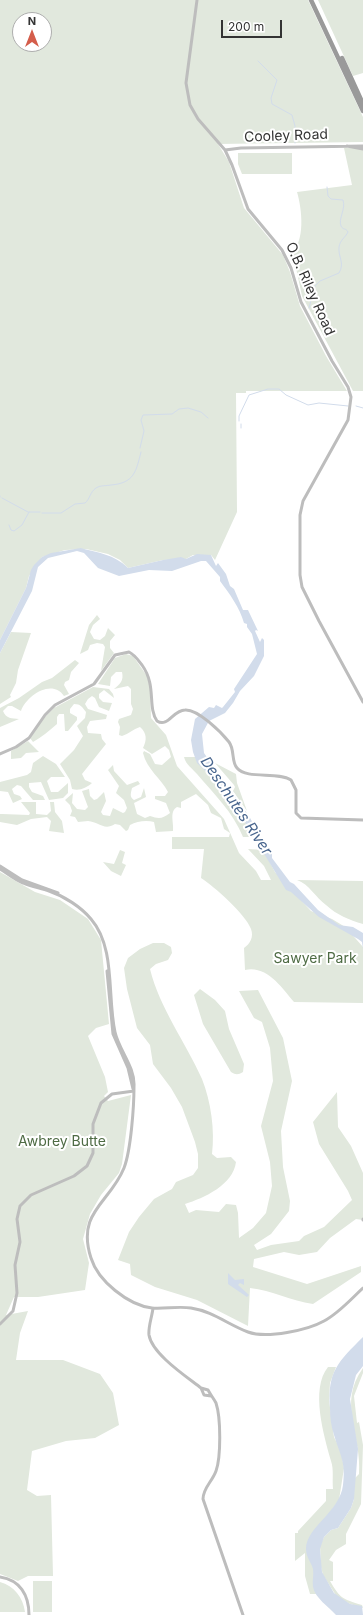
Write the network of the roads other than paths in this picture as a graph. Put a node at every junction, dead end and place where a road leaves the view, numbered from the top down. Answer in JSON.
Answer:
{"nodes":[{"id":1,"x":197,"y":0,"type":"edge"},
{"id":2,"x":311,"y":0,"type":"edge"},
{"id":3,"x":315,"y":0,"type":"edge"},
{"id":4,"x":363,"y":104,"type":"edge"},
{"id":5,"x":363,"y":111,"type":"edge"},
{"id":6,"x":347,"y":146,"type":"junction"},
{"id":7,"x":363,"y":146,"type":"edge"},
{"id":8,"x":363,"y":149,"type":"edge"},
{"id":9,"x":225,"y":150,"type":"junction"},
{"id":10,"x":363,"y":702,"type":"edge"},
{"id":11,"x":0,"y":754,"type":"edge"},
{"id":12,"x":363,"y":820,"type":"edge"},
{"id":13,"x":0,"y":868,"type":"edge"},
{"id":14,"x":134,"y":1091,"type":"junction"},
{"id":15,"x":363,"y":1288,"type":"edge"},
{"id":16,"x":153,"y":1308,"type":"junction"},
{"id":17,"x":0,"y":1324,"type":"edge"},
{"id":18,"x":200,"y":1388,"type":"junction"},
{"id":19,"x":211,"y":1396,"type":"junction"},
{"id":20,"x":0,"y":1577,"type":"edge"},
{"id":21,"x":29,"y":1615,"type":"edge"},
{"id":22,"x":243,"y":1615,"type":"edge"}],
"edges":[{"from":1,"to":9,"type":"street","name":"O.B. Riley Road"},
{"from":2,"to":5,"type":"highway"},
{"from":3,"to":4,"type":"highway"},
{"from":6,"to":7,"type":"street","name":"Cooley Road"},
{"from":6,"to":8,"type":"street","name":"Cooley Road"},
{"from":6,"to":9,"type":"street","name":"Cooley Road"},
{"from":9,"to":10,"type":"street","name":"O.B. Riley Road"},
{"from":11,"to":12,"type":"street"},
{"from":13,"to":14,"type":"street"},
{"from":14,"to":16,"type":"street"},
{"from":14,"to":17,"type":"street"},
{"from":15,"to":16,"type":"street"},
{"from":16,"to":18,"type":"street"},
{"from":18,"to":19,"type":"street"},
{"from":18,"to":19,"type":"street"},
{"from":19,"to":22,"type":"street"},
{"from":20,"to":21,"type":"street"}]}
